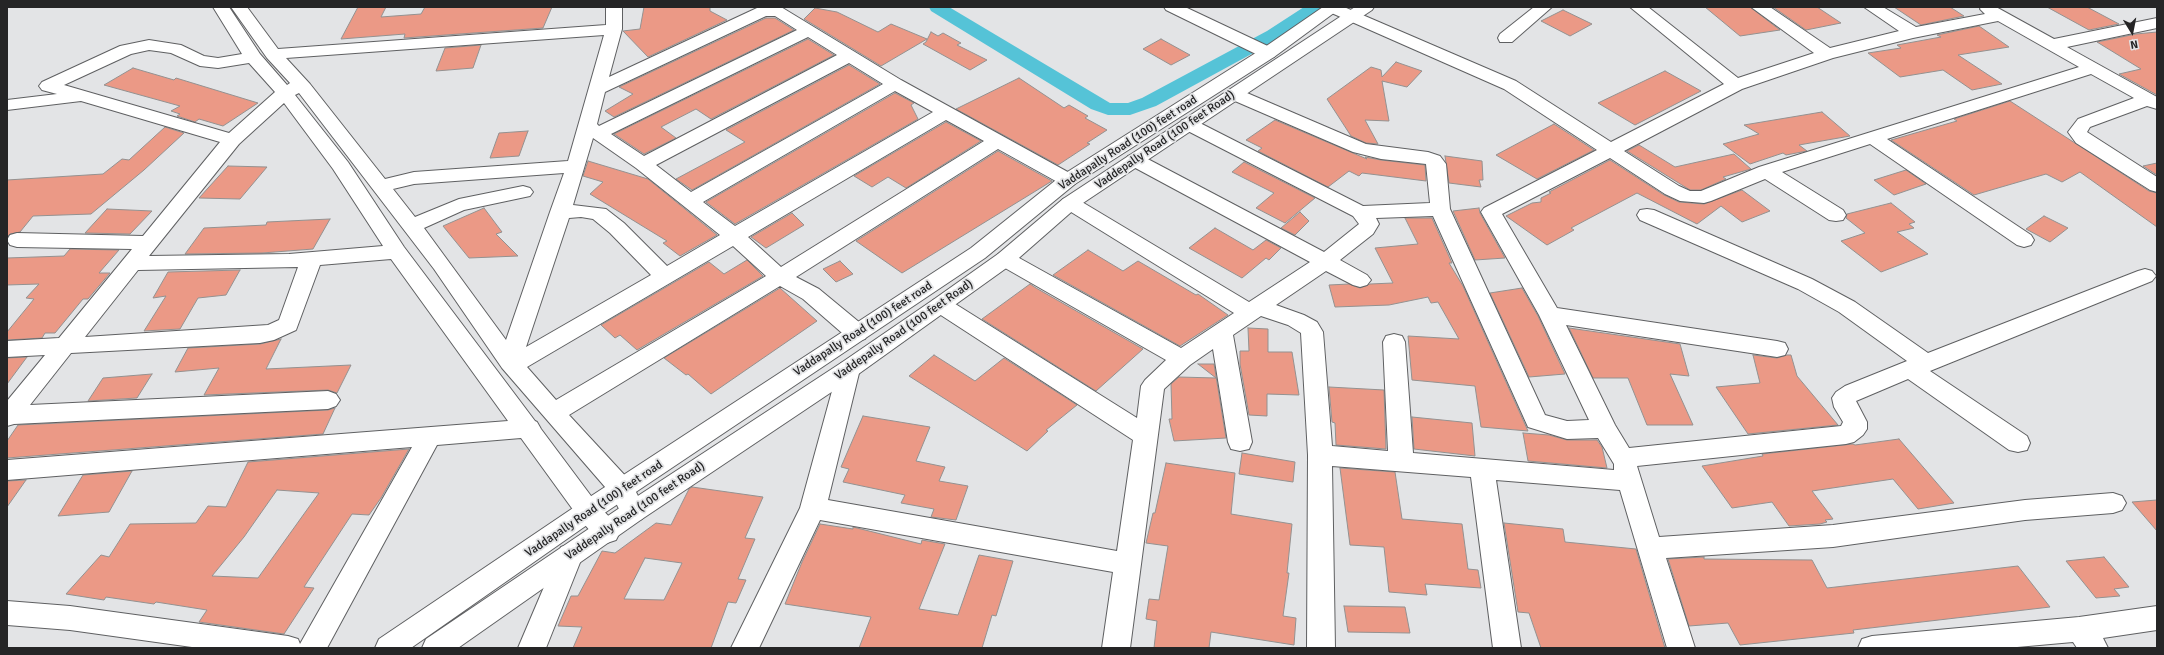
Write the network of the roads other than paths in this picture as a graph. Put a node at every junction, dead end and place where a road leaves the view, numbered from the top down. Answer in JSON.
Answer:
{"nodes":[{"id":1,"x":221,"y":7,"type":"edge"},
{"id":2,"x":239,"y":7,"type":"edge"},
{"id":3,"x":614,"y":7,"type":"edge"},
{"id":4,"x":1172,"y":7,"type":"edge"},
{"id":5,"x":1334,"y":7,"type":"edge"},
{"id":6,"x":1544,"y":7,"type":"edge"},
{"id":7,"x":1638,"y":7,"type":"edge"},
{"id":8,"x":1759,"y":7,"type":"edge"},
{"id":9,"x":1872,"y":7,"type":"edge"},
{"id":10,"x":1986,"y":7,"type":"edge"},
{"id":11,"x":1359,"y":12,"type":"edge"},
{"id":12,"x":2001,"y":16,"type":"junction"},
{"id":13,"x":2157,"y":23,"type":"edge"},
{"id":14,"x":614,"y":29,"type":"junction"},
{"id":15,"x":810,"y":30,"type":"junction"},
{"id":16,"x":1913,"y":33,"type":"junction"},
{"id":17,"x":1506,"y":38,"type":"dead end"},
{"id":18,"x":2051,"y":44,"type":"junction"},
{"id":19,"x":1264,"y":51,"type":"junction"},
{"id":20,"x":1827,"y":54,"type":"junction"},
{"id":21,"x":850,"y":55,"type":"junction"},
{"id":22,"x":263,"y":56,"type":"junction"},
{"id":23,"x":2093,"y":68,"type":"junction"},
{"id":24,"x":895,"y":84,"type":"junction"},
{"id":25,"x":1736,"y":85,"type":"junction"},
{"id":26,"x":293,"y":89,"type":"junction"},
{"id":27,"x":598,"y":89,"type":"junction"},
{"id":28,"x":1234,"y":94,"type":"junction"},
{"id":29,"x":85,"y":97,"type":"junction"},
{"id":30,"x":2153,"y":102,"type":"edge"},
{"id":31,"x":7,"y":105,"type":"edge"},
{"id":32,"x":946,"y":112,"type":"junction"},
{"id":33,"x":1185,"y":126,"type":"junction"},
{"id":34,"x":593,"y":129,"type":"junction"},
{"id":35,"x":1871,"y":137,"type":"junction"},
{"id":36,"x":232,"y":140,"type":"junction"},
{"id":37,"x":997,"y":141,"type":"junction"},
{"id":38,"x":1611,"y":150,"type":"junction"},
{"id":39,"x":1134,"y":153,"type":"junction"},
{"id":40,"x":643,"y":164,"type":"junction"},
{"id":41,"x":576,"y":166,"type":"junction"},
{"id":42,"x":1766,"y":171,"type":"junction"},
{"id":43,"x":1068,"y":180,"type":"junction"},
{"id":44,"x":381,"y":186,"type":"junction"},
{"id":45,"x":2157,"y":186,"type":"edge"},
{"id":46,"x":523,"y":192,"type":"dead end"},
{"id":47,"x":690,"y":201,"type":"junction"},
{"id":48,"x":1070,"y":203,"type":"junction"},
{"id":49,"x":1440,"y":209,"type":"junction"},
{"id":50,"x":560,"y":212,"type":"junction"},
{"id":51,"x":1360,"y":212,"type":"junction"},
{"id":52,"x":1647,"y":215,"type":"dead end"},
{"id":53,"x":1836,"y":215,"type":"dead end"},
{"id":54,"x":412,"y":226,"type":"junction"},
{"id":55,"x":733,"y":236,"type":"junction"},
{"id":56,"x":17,"y":240,"type":"dead end"},
{"id":57,"x":2024,"y":240,"type":"dead end"},
{"id":58,"x":148,"y":243,"type":"junction"},
{"id":59,"x":397,"y":252,"type":"junction"},
{"id":60,"x":1005,"y":259,"type":"junction"},
{"id":61,"x":311,"y":260,"type":"junction"},
{"id":62,"x":1324,"y":262,"type":"junction"},
{"id":63,"x":131,"y":263,"type":"junction"},
{"id":64,"x":665,"y":276,"type":"junction"},
{"id":65,"x":2145,"y":276,"type":"dead end"},
{"id":66,"x":780,"y":277,"type":"junction"},
{"id":67,"x":1360,"y":280,"type":"dead end"},
{"id":68,"x":940,"y":305,"type":"junction"},
{"id":69,"x":1253,"y":309,"type":"junction"},
{"id":70,"x":1550,"y":315,"type":"junction"},
{"id":71,"x":1221,"y":331,"type":"junction"},
{"id":72,"x":857,"y":333,"type":"junction"},
{"id":73,"x":1394,"y":342,"type":"dead end"},
{"id":74,"x":64,"y":346,"type":"junction"},
{"id":75,"x":7,"y":349,"type":"edge"},
{"id":76,"x":1777,"y":349,"type":"dead end"},
{"id":77,"x":1182,"y":359,"type":"junction"},
{"id":78,"x":511,"y":363,"type":"junction"},
{"id":79,"x":1919,"y":367,"type":"junction"},
{"id":80,"x":849,"y":369,"type":"junction"},
{"id":81,"x":328,"y":400,"type":"dead end"},
{"id":82,"x":552,"y":413,"type":"junction"},
{"id":83,"x":8,"y":416,"type":"edge"},
{"id":84,"x":529,"y":428,"type":"junction"},
{"id":85,"x":1605,"y":429,"type":"junction"},
{"id":86,"x":430,"y":436,"type":"junction"},
{"id":87,"x":1146,"y":436,"type":"junction"},
{"id":88,"x":1240,"y":442,"type":"dead end"},
{"id":89,"x":2018,"y":443,"type":"dead end"},
{"id":90,"x":1320,"y":455,"type":"junction"},
{"id":91,"x":1401,"y":462,"type":"junction"},
{"id":92,"x":1482,"y":469,"type":"junction"},
{"id":93,"x":1626,"y":469,"type":"junction"},
{"id":94,"x":7,"y":470,"type":"edge"},
{"id":95,"x":622,"y":489,"type":"junction"},
{"id":96,"x":2113,"y":503,"type":"dead end"},
{"id":97,"x":813,"y":508,"type":"junction"},
{"id":98,"x":588,"y":511,"type":"junction"},
{"id":99,"x":633,"y":512,"type":"junction"},
{"id":100,"x":607,"y":532,"type":"junction"},
{"id":101,"x":1651,"y":548,"type":"junction"},
{"id":102,"x":570,"y":555,"type":"junction"},
{"id":103,"x":1128,"y":564,"type":"junction"},
{"id":104,"x":7,"y":613,"type":"edge"},
{"id":105,"x":2157,"y":618,"type":"edge"},
{"id":106,"x":2087,"y":638,"type":"edge"},
{"id":107,"x":1929,"y":645,"type":"edge"},
{"id":108,"x":288,"y":648,"type":"edge"},
{"id":109,"x":312,"y":648,"type":"edge"},
{"id":110,"x":389,"y":648,"type":"edge"},
{"id":111,"x":436,"y":648,"type":"edge"},
{"id":112,"x":532,"y":648,"type":"edge"},
{"id":113,"x":745,"y":648,"type":"edge"},
{"id":114,"x":1116,"y":648,"type":"edge"},
{"id":115,"x":1320,"y":648,"type":"edge"},
{"id":116,"x":1507,"y":648,"type":"edge"},
{"id":117,"x":1681,"y":648,"type":"edge"},
{"id":118,"x":1872,"y":648,"type":"edge"}],
"edges":[{"from":1,"to":22,"type":"street"},
{"from":2,"to":22,"type":"street"},
{"from":3,"to":14,"type":"street"},
{"from":4,"to":19,"type":"street"},
{"from":5,"to":11,"type":"street"},
{"from":5,"to":19,"type":"street","name":"Vaddapally Road (100) feet road"},
{"from":6,"to":17,"type":"street"},
{"from":7,"to":25,"type":"street"},
{"from":8,"to":20,"type":"street"},
{"from":9,"to":16,"type":"street"},
{"from":10,"to":12,"type":"street"},
{"from":11,"to":28,"type":"street","name":"Vaddepally Road (100 feet Road)"},
{"from":11,"to":38,"type":"street"},
{"from":12,"to":16,"type":"street"},
{"from":12,"to":18,"type":"street"},
{"from":13,"to":18,"type":"street"},
{"from":14,"to":22,"type":"street"},
{"from":14,"to":27,"type":"street"},
{"from":15,"to":21,"type":"street"},
{"from":15,"to":27,"type":"street"},
{"from":15,"to":34,"type":"street"},
{"from":16,"to":20,"type":"street"},
{"from":18,"to":23,"type":"street"},
{"from":19,"to":39,"type":"street","name":"Vaddapally Road (100) feet road"},
{"from":20,"to":25,"type":"street"},
{"from":21,"to":24,"type":"street"},
{"from":21,"to":40,"type":"street"},
{"from":22,"to":26,"type":"street"},
{"from":22,"to":29,"type":"street"},
{"from":23,"to":30,"type":"street"},
{"from":23,"to":35,"type":"street"},
{"from":24,"to":32,"type":"street"},
{"from":24,"to":47,"type":"street"},
{"from":25,"to":38,"type":"street"},
{"from":26,"to":36,"type":"street"},
{"from":26,"to":44,"type":"street"},
{"from":26,"to":59,"type":"street"},
{"from":27,"to":34,"type":"street"},
{"from":28,"to":33,"type":"street","name":"Vaddepally Road (100 feet Road)"},
{"from":28,"to":49,"type":"street"},
{"from":29,"to":31,"type":"street"},
{"from":29,"to":36,"type":"street"},
{"from":30,"to":45,"type":"street"},
{"from":32,"to":37,"type":"street"},
{"from":32,"to":55,"type":"street"},
{"from":33,"to":39,"type":"street","name":"Vaddepally Road (100 feet Road)"},
{"from":33,"to":51,"type":"street"},
{"from":34,"to":40,"type":"street"},
{"from":34,"to":41,"type":"street"},
{"from":35,"to":42,"type":"street"},
{"from":35,"to":57,"type":"street"},
{"from":36,"to":58,"type":"street"},
{"from":37,"to":43,"type":"street"},
{"from":37,"to":66,"type":"street"},
{"from":38,"to":42,"type":"street"},
{"from":38,"to":70,"type":"street"},
{"from":39,"to":43,"type":"street","name":"Vaddapally Road (100) feet road"},
{"from":39,"to":48,"type":"street","name":"Vaddepally Road (100 feet Road)"},
{"from":39,"to":62,"type":"street"},
{"from":40,"to":47,"type":"street"},
{"from":41,"to":44,"type":"street"},
{"from":41,"to":50,"type":"street"},
{"from":42,"to":53,"type":"street"},
{"from":43,"to":72,"type":"street","name":"Vaddapally Road (100) feet road"},
{"from":44,"to":54,"type":"street"},
{"from":46,"to":54,"type":"street"},
{"from":47,"to":55,"type":"street"},
{"from":48,"to":60,"type":"street","name":"Vaddepally Road (100 feet Road)"},
{"from":48,"to":69,"type":"street"},
{"from":49,"to":51,"type":"street"},
{"from":49,"to":85,"type":"street"},
{"from":50,"to":64,"type":"street"},
{"from":50,"to":78,"type":"street"},
{"from":51,"to":62,"type":"street"},
{"from":52,"to":79,"type":"street"},
{"from":54,"to":78,"type":"street"},
{"from":55,"to":64,"type":"street"},
{"from":55,"to":66,"type":"street"},
{"from":56,"to":58,"type":"street"},
{"from":58,"to":63,"type":"street"},
{"from":59,"to":61,"type":"street"},
{"from":59,"to":84,"type":"street"},
{"from":60,"to":68,"type":"street","name":"Vaddepally Road (100 feet Road)"},
{"from":60,"to":77,"type":"street"},
{"from":61,"to":63,"type":"street"},
{"from":61,"to":74,"type":"street"},
{"from":62,"to":67,"type":"street"},
{"from":62,"to":69,"type":"street"},
{"from":63,"to":74,"type":"street"},
{"from":64,"to":78,"type":"street"},
{"from":65,"to":79,"type":"street"},
{"from":66,"to":72,"type":"street"},
{"from":66,"to":82,"type":"street"},
{"from":68,"to":80,"type":"street","name":"Vaddepally Road (100 feet Road)"},
{"from":68,"to":87,"type":"street"},
{"from":69,"to":71,"type":"street"},
{"from":69,"to":90,"type":"street"},
{"from":70,"to":76,"type":"street"},
{"from":70,"to":85,"type":"street"},
{"from":71,"to":77,"type":"street"},
{"from":71,"to":88,"type":"street"},
{"from":72,"to":95,"type":"street","name":"Vaddapally Road (100) feet road"},
{"from":73,"to":91,"type":"street"},
{"from":74,"to":75,"type":"street"},
{"from":74,"to":83,"type":"street"},
{"from":77,"to":87,"type":"street"},
{"from":78,"to":82,"type":"street"},
{"from":79,"to":89,"type":"street"},
{"from":79,"to":93,"type":"street"},
{"from":80,"to":97,"type":"street"},
{"from":80,"to":99,"type":"street","name":"Vaddepally Road (100 feet Road)"},
{"from":81,"to":83,"type":"street"},
{"from":82,"to":95,"type":"street"},
{"from":84,"to":86,"type":"street"},
{"from":84,"to":98,"type":"street"},
{"from":85,"to":93,"type":"street"},
{"from":86,"to":94,"type":"street"},
{"from":86,"to":109,"type":"street"},
{"from":87,"to":103,"type":"street"},
{"from":90,"to":91,"type":"street"},
{"from":90,"to":115,"type":"street"},
{"from":91,"to":92,"type":"street"},
{"from":92,"to":93,"type":"street"},
{"from":92,"to":116,"type":"street"},
{"from":93,"to":101,"type":"street"},
{"from":95,"to":98,"type":"street","name":"Vaddapally Road (100) feet road"},
{"from":95,"to":99,"type":"street"},
{"from":96,"to":101,"type":"street"},
{"from":97,"to":103,"type":"street"},
{"from":97,"to":113,"type":"street"},
{"from":98,"to":100,"type":"street"},
{"from":98,"to":110,"type":"street","name":"Vaddapally Road (100) feet road"},
{"from":99,"to":100,"type":"street","name":"Vaddepally Road (100 feet Road)"},
{"from":100,"to":102,"type":"street","name":"Vaddepally Road (100 feet Road)"},
{"from":101,"to":117,"type":"street"},
{"from":102,"to":111,"type":"street","name":"Vaddepally Road (100 feet Road)"},
{"from":102,"to":112,"type":"street"},
{"from":103,"to":114,"type":"street"},
{"from":104,"to":108,"type":"street"},
{"from":105,"to":106,"type":"street"},
{"from":106,"to":107,"type":"street"},
{"from":107,"to":118,"type":"street"}]}
